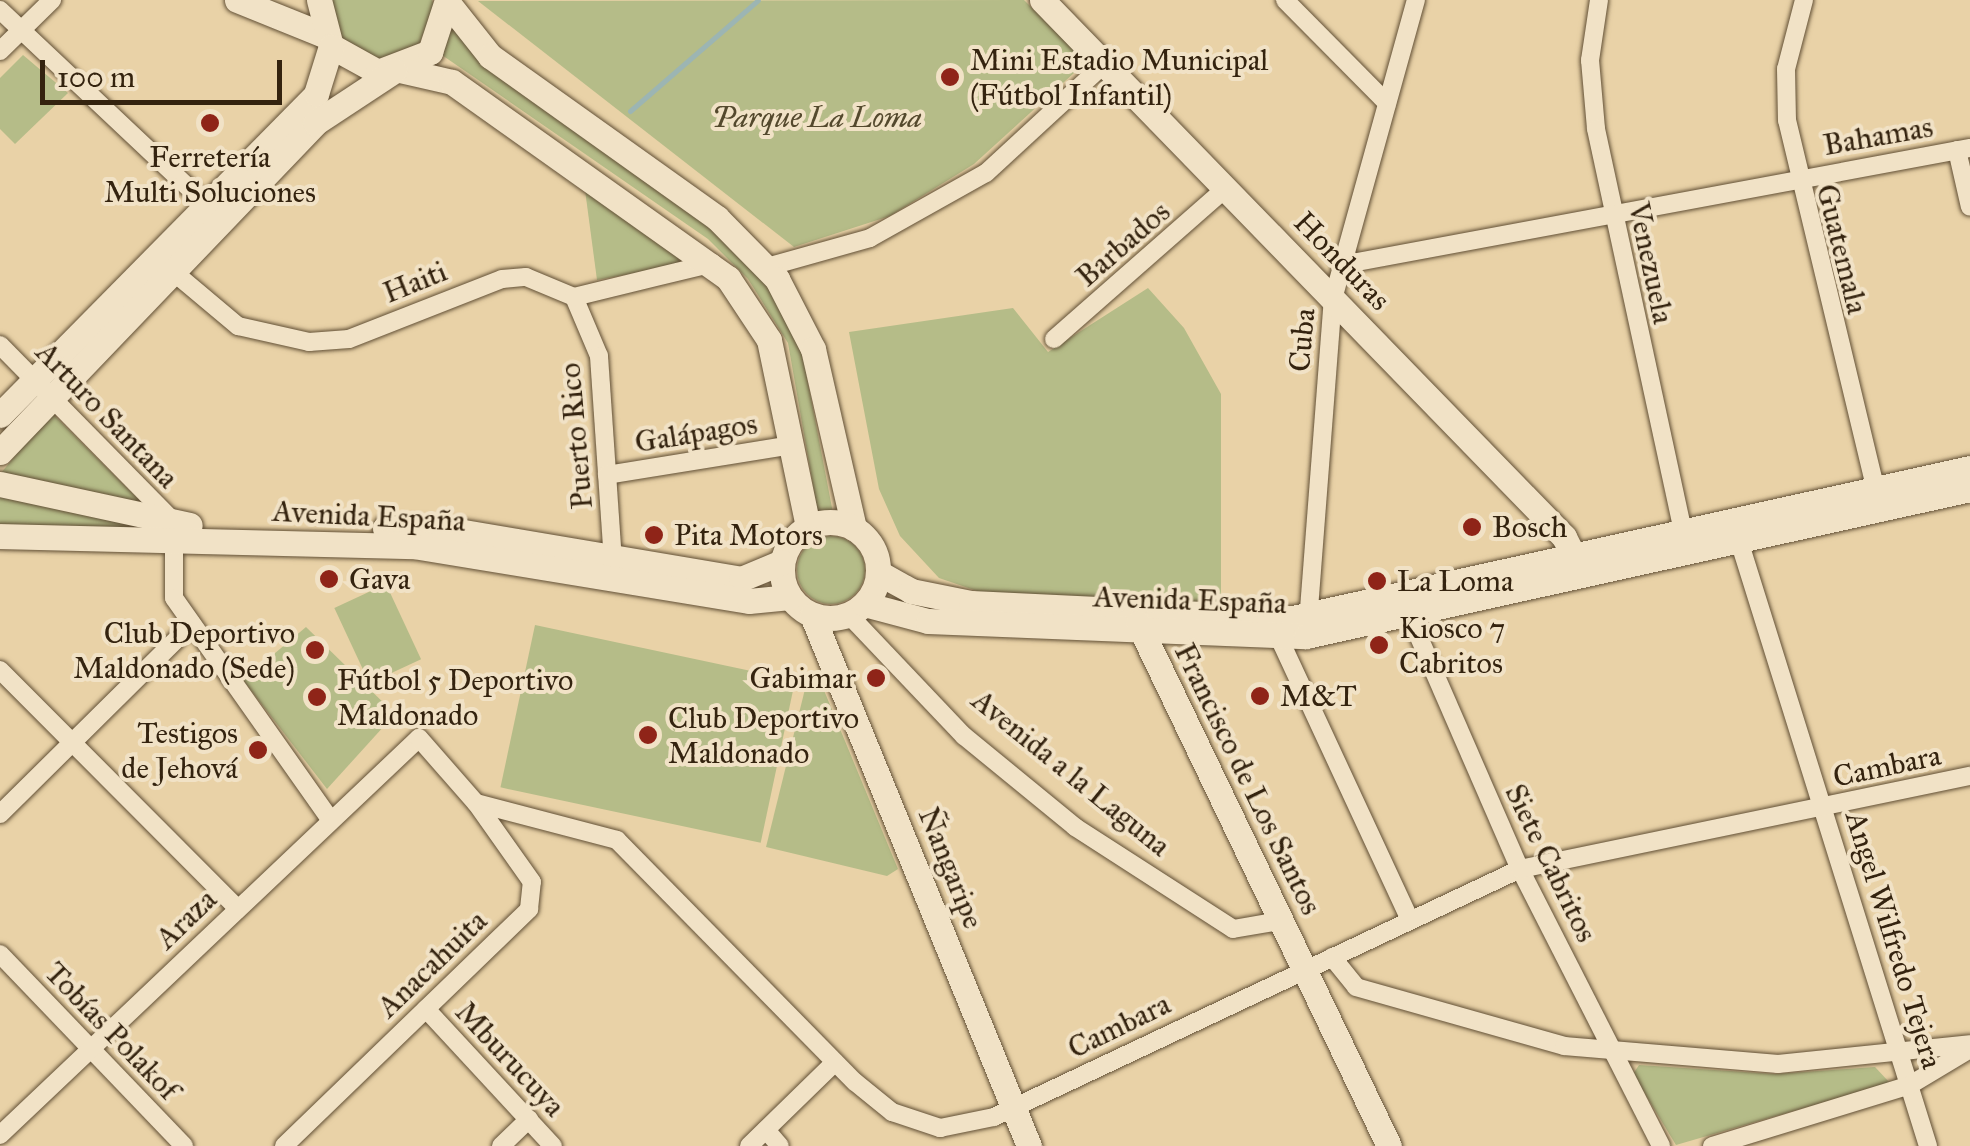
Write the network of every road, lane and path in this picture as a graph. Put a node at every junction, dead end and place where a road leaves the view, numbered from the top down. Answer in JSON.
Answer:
{"nodes":[{"id":1,"x":52,"y":0,"type":"edge"},
{"id":2,"x":237,"y":0,"type":"edge"},
{"id":3,"x":320,"y":0,"type":"edge"},
{"id":4,"x":1042,"y":0,"type":"edge"},
{"id":5,"x":1284,"y":0,"type":"edge"},
{"id":6,"x":1416,"y":0,"type":"edge"},
{"id":7,"x":1600,"y":0,"type":"edge"},
{"id":8,"x":1804,"y":0,"type":"edge"},
{"id":9,"x":448,"y":2,"type":"edge"},
{"id":10,"x":0,"y":10,"type":"edge"},
{"id":11,"x":21,"y":30,"type":"junction"},
{"id":12,"x":328,"y":41,"type":"junction"},
{"id":13,"x":0,"y":50,"type":"edge"},
{"id":14,"x":1104,"y":63,"type":"junction"},
{"id":15,"x":397,"y":71,"type":"junction"},
{"id":16,"x":1387,"y":103,"type":"junction"},
{"id":17,"x":1964,"y":149,"type":"edge"},
{"id":18,"x":1796,"y":179,"type":"junction"},
{"id":19,"x":1226,"y":188,"type":"junction"},
{"id":20,"x":208,"y":205,"type":"junction"},
{"id":21,"x":1970,"y":207,"type":"edge"},
{"id":22,"x":1611,"y":210,"type":"junction"},
{"id":23,"x":713,"y":263,"type":"junction"},
{"id":24,"x":164,"y":264,"type":"junction"},
{"id":25,"x":1341,"y":264,"type":"junction"},
{"id":26,"x":767,"y":267,"type":"junction"},
{"id":27,"x":574,"y":297,"type":"junction"},
{"id":28,"x":1333,"y":298,"type":"junction"},
{"id":29,"x":1054,"y":339,"type":"dead end"},
{"id":30,"x":0,"y":345,"type":"edge"},
{"id":31,"x":43,"y":387,"type":"junction"},
{"id":32,"x":0,"y":414,"type":"edge"},
{"id":33,"x":793,"y":445,"type":"junction"},
{"id":34,"x":0,"y":452,"type":"edge"},
{"id":35,"x":1970,"y":468,"type":"edge"},
{"id":36,"x":607,"y":475,"type":"junction"},
{"id":37,"x":0,"y":484,"type":"edge"},
{"id":38,"x":1970,"y":488,"type":"edge"},
{"id":39,"x":1878,"y":500,"type":"junction"},
{"id":40,"x":808,"y":526,"type":"junction"},
{"id":41,"x":854,"y":528,"type":"junction"},
{"id":42,"x":1736,"y":532,"type":"junction"},
{"id":43,"x":175,"y":533,"type":"junction"},
{"id":44,"x":0,"y":536,"type":"edge"},
{"id":45,"x":1686,"y":544,"type":"junction"},
{"id":46,"x":782,"y":562,"type":"junction"},
{"id":47,"x":613,"y":566,"type":"junction"},
{"id":48,"x":1581,"y":567,"type":"junction"},
{"id":49,"x":878,"y":573,"type":"junction"},
{"id":50,"x":790,"y":597,"type":"junction"},
{"id":51,"x":1407,"y":608,"type":"junction"},
{"id":52,"x":856,"y":610,"type":"junction"},
{"id":53,"x":812,"y":615,"type":"junction"},
{"id":54,"x":192,"y":624,"type":"junction"},
{"id":55,"x":1138,"y":624,"type":"junction"},
{"id":56,"x":1307,"y":626,"type":"junction"},
{"id":57,"x":1274,"y":629,"type":"junction"},
{"id":58,"x":0,"y":670,"type":"edge"},
{"id":59,"x":73,"y":742,"type":"junction"},
{"id":60,"x":1970,"y":776,"type":"edge"},
{"id":61,"x":476,"y":804,"type":"junction"},
{"id":62,"x":1825,"y":808,"type":"junction"},
{"id":63,"x":0,"y":814,"type":"edge"},
{"id":64,"x":330,"y":819,"type":"junction"},
{"id":65,"x":1520,"y":869,"type":"junction"},
{"id":66,"x":237,"y":908,"type":"junction"},
{"id":67,"x":1410,"y":920,"type":"junction"},
{"id":68,"x":1280,"y":921,"type":"junction"},
{"id":69,"x":0,"y":954,"type":"edge"},
{"id":70,"x":1332,"y":957,"type":"junction"},
{"id":71,"x":1304,"y":970,"type":"junction"},
{"id":72,"x":426,"y":1009,"type":"junction"},
{"id":73,"x":1970,"y":1046,"type":"edge"},
{"id":74,"x":91,"y":1048,"type":"junction"},
{"id":75,"x":1616,"y":1052,"type":"junction"},
{"id":76,"x":1902,"y":1056,"type":"junction"},
{"id":77,"x":835,"y":1062,"type":"junction"},
{"id":78,"x":1910,"y":1085,"type":"junction"},
{"id":79,"x":1012,"y":1107,"type":"junction"},
{"id":80,"x":528,"y":1119,"type":"junction"},
{"id":81,"x":766,"y":1130,"type":"junction"},
{"id":82,"x":0,"y":1134,"type":"edge"},
{"id":83,"x":184,"y":1146,"type":"edge"},
{"id":84,"x":284,"y":1146,"type":"edge"},
{"id":85,"x":501,"y":1146,"type":"edge"},
{"id":86,"x":554,"y":1146,"type":"edge"},
{"id":87,"x":748,"y":1146,"type":"edge"},
{"id":88,"x":780,"y":1146,"type":"edge"},
{"id":89,"x":1029,"y":1146,"type":"edge"},
{"id":90,"x":1388,"y":1146,"type":"edge"},
{"id":91,"x":1661,"y":1146,"type":"edge"},
{"id":92,"x":1712,"y":1146,"type":"edge"},
{"id":93,"x":1928,"y":1146,"type":"edge"}],
"edges":[{"from":1,"to":11,"type":"street"},
{"from":2,"to":12,"type":"main road"},
{"from":3,"to":12,"type":"main road"},
{"from":4,"to":14,"type":"main road","name":"Honduras"},
{"from":5,"to":16,"type":"street"},
{"from":6,"to":16,"type":"street","name":"Cuba"},
{"from":7,"to":22,"type":"street","name":"Venezuela"},
{"from":8,"to":18,"type":"street","name":"Guatemala"},
{"from":9,"to":15,"type":"main road"},
{"from":9,"to":26,"type":"main road"},
{"from":10,"to":11,"type":"street"},
{"from":11,"to":13,"type":"street"},
{"from":11,"to":20,"type":"street"},
{"from":12,"to":15,"type":"main road"},
{"from":12,"to":20,"type":"main road"},
{"from":14,"to":19,"type":"main road","name":"Honduras"},
{"from":14,"to":26,"type":"street"},
{"from":15,"to":23,"type":"main road"},
{"from":15,"to":24,"type":"main road"},
{"from":16,"to":25,"type":"street","name":"Cuba"},
{"from":17,"to":18,"type":"street","name":"Bahamas"},
{"from":17,"to":21,"type":"street"},
{"from":18,"to":22,"type":"street","name":"Bahamas"},
{"from":18,"to":39,"type":"street","name":"Guatemala"},
{"from":19,"to":28,"type":"main road","name":"Honduras"},
{"from":19,"to":29,"type":"street","name":"Barbados"},
{"from":20,"to":24,"type":"main road"},
{"from":22,"to":25,"type":"street","name":"Bahamas"},
{"from":22,"to":45,"type":"street","name":"Venezuela"},
{"from":23,"to":27,"type":"street","name":"Haiti"},
{"from":23,"to":33,"type":"main road"},
{"from":24,"to":27,"type":"street","name":"Haiti"},
{"from":24,"to":31,"type":"main road"},
{"from":25,"to":28,"type":"street","name":"Cuba"},
{"from":26,"to":41,"type":"main road"},
{"from":27,"to":36,"type":"street","name":"Puerto Rico"},
{"from":28,"to":48,"type":"main road","name":"Honduras"},
{"from":28,"to":56,"type":"street","name":"Cuba"},
{"from":30,"to":31,"type":"street","name":"Arturo Santana"},
{"from":31,"to":32,"type":"main road"},
{"from":31,"to":34,"type":"main road"},
{"from":31,"to":43,"type":"street","name":"Arturo Santana"},
{"from":33,"to":36,"type":"street","name":"Galápagos"},
{"from":33,"to":40,"type":"main road"},
{"from":35,"to":39,"type":"main road","name":"Avenida España"},
{"from":36,"to":47,"type":"street","name":"Puerto Rico"},
{"from":37,"to":43,"type":"main road","name":"Avenida España"},
{"from":38,"to":39,"type":"main road","name":"Avenida España"},
{"from":39,"to":42,"type":"main road","name":"Avenida España"},
{"from":40,"to":41,"type":"main road"},
{"from":40,"to":46,"type":"main road"},
{"from":41,"to":49,"type":"main road"},
{"from":42,"to":45,"type":"main road","name":"Avenida España"},
{"from":42,"to":62,"type":"street","name":"Angel Wilfredo Tejera"},
{"from":43,"to":44,"type":"main road","name":"Avenida España"},
{"from":43,"to":47,"type":"main road","name":"Avenida España"},
{"from":43,"to":54,"type":"street"},
{"from":45,"to":48,"type":"main road","name":"Avenida España"},
{"from":46,"to":47,"type":"main road","name":"Avenida España"},
{"from":46,"to":50,"type":"main road"},
{"from":47,"to":50,"type":"main road","name":"Avenida España"},
{"from":48,"to":51,"type":"main road","name":"Avenida España"},
{"from":49,"to":52,"type":"main road"},
{"from":49,"to":55,"type":"main road","name":"Avenida España"},
{"from":50,"to":53,"type":"main road"},
{"from":51,"to":56,"type":"main road","name":"Avenida España"},
{"from":51,"to":65,"type":"street","name":"Siete Cabritos"},
{"from":52,"to":53,"type":"main road"},
{"from":52,"to":55,"type":"main road","name":"Avenida España"},
{"from":52,"to":68,"type":"street","name":"Avenida a la Laguna"},
{"from":53,"to":79,"type":"main road","name":"Ñangaripe"},
{"from":54,"to":59,"type":"street"},
{"from":54,"to":64,"type":"street"},
{"from":55,"to":57,"type":"main road","name":"Avenida España"},
{"from":55,"to":68,"type":"main road","name":"Francisco de Los Santos"},
{"from":56,"to":57,"type":"main road","name":"Avenida España"},
{"from":57,"to":67,"type":"street"},
{"from":58,"to":59,"type":"street"},
{"from":59,"to":63,"type":"street"},
{"from":59,"to":66,"type":"street"},
{"from":60,"to":62,"type":"street","name":"Cambara"},
{"from":61,"to":64,"type":"street","name":"Araza"},
{"from":61,"to":72,"type":"street","name":"Anacahuita"},
{"from":61,"to":77,"type":"street","name":"Cambara"},
{"from":62,"to":65,"type":"street","name":"Cambara"},
{"from":62,"to":76,"type":"street","name":"Angel Wilfredo Tejera"},
{"from":64,"to":66,"type":"street","name":"Araza"},
{"from":65,"to":67,"type":"street","name":"Cambara"},
{"from":65,"to":75,"type":"street","name":"Siete Cabritos"},
{"from":66,"to":74,"type":"street","name":"Araza"},
{"from":67,"to":70,"type":"street","name":"Cambara"},
{"from":68,"to":71,"type":"main road","name":"Francisco de Los Santos"},
{"from":69,"to":74,"type":"street","name":"Tobías Polakof"},
{"from":70,"to":71,"type":"street","name":"Cambara"},
{"from":70,"to":75,"type":"street"},
{"from":71,"to":79,"type":"street","name":"Cambara"},
{"from":71,"to":90,"type":"main road"},
{"from":72,"to":80,"type":"street","name":"Mburucuya"},
{"from":72,"to":84,"type":"street","name":"Anacahuita"},
{"from":73,"to":76,"type":"street"},
{"from":73,"to":78,"type":"street"},
{"from":74,"to":82,"type":"street","name":"Araza"},
{"from":74,"to":83,"type":"street","name":"Tobías Polakof"},
{"from":75,"to":76,"type":"street"},
{"from":75,"to":91,"type":"street","name":"Siete Cabritos"},
{"from":76,"to":78,"type":"street","name":"Angel Wilfredo Tejera"},
{"from":77,"to":79,"type":"street","name":"Cambara"},
{"from":77,"to":81,"type":"street"},
{"from":78,"to":92,"type":"street"},
{"from":78,"to":93,"type":"street","name":"Angel Wilfredo Tejera"},
{"from":79,"to":89,"type":"main road","name":"Ñangaripe"},
{"from":80,"to":85,"type":"street"},
{"from":80,"to":86,"type":"street","name":"Mburucuya"},
{"from":81,"to":87,"type":"street"},
{"from":81,"to":88,"type":"street"}]}
